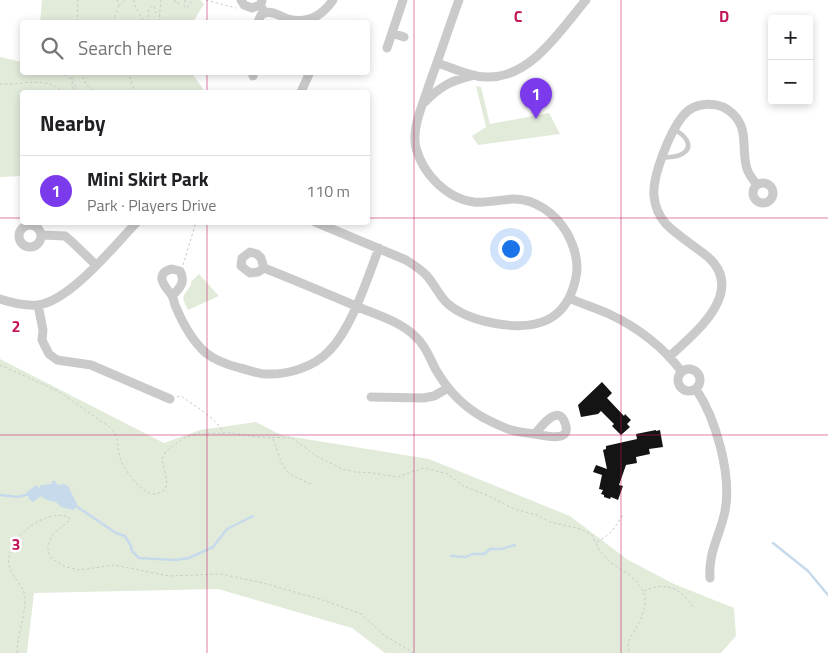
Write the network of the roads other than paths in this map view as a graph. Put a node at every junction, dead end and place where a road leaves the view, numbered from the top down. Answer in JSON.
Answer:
{"nodes":[{"id":1,"x":333,"y":0,"type":"edge"},
{"id":2,"x":403,"y":0,"type":"edge"},
{"id":3,"x":459,"y":0,"type":"edge"},
{"id":4,"x":586,"y":0,"type":"edge"},
{"id":5,"x":243,"y":2,"type":"edge"},
{"id":6,"x":262,"y":6,"type":"edge"},
{"id":7,"x":259,"y":20,"type":"edge"},
{"id":8,"x":315,"y":20,"type":"edge"},
{"id":9,"x":392,"y":32,"type":"junction"},
{"id":10,"x":404,"y":37,"type":"dead end"},
{"id":11,"x":387,"y":48,"type":"dead end"},
{"id":12,"x":437,"y":63,"type":"junction"},
{"id":13,"x":309,"y":75,"type":"edge"},
{"id":14,"x":474,"y":75,"type":"junction"},
{"id":15,"x":302,"y":90,"type":"edge"},
{"id":16,"x":423,"y":104,"type":"junction"},
{"id":17,"x":675,"y":130,"type":"junction"},
{"id":18,"x":661,"y":159,"type":"junction"},
{"id":19,"x":757,"y":185,"type":"dead end"},
{"id":20,"x":134,"y":225,"type":"edge"},
{"id":21,"x":322,"y":225,"type":"edge"},
{"id":22,"x":41,"y":235,"type":"dead end"},
{"id":23,"x":379,"y":248,"type":"junction"},
{"id":24,"x":96,"y":265,"type":"junction"},
{"id":25,"x":264,"y":268,"type":"dead end"},
{"id":26,"x":172,"y":296,"type":"dead end"},
{"id":27,"x":569,"y":298,"type":"junction"},
{"id":28,"x":0,"y":299,"type":"edge"},
{"id":29,"x":38,"y":305,"type":"junction"},
{"id":30,"x":356,"y":306,"type":"junction"},
{"id":31,"x":669,"y":357,"type":"junction"},
{"id":32,"x":682,"y":372,"type":"junction"},
{"id":33,"x":448,"y":388,"type":"junction"},
{"id":34,"x":696,"y":390,"type":"junction"},
{"id":35,"x":371,"y":397,"type":"dead end"},
{"id":36,"x":170,"y":399,"type":"road end"},
{"id":37,"x":535,"y":434,"type":"dead end"},
{"id":38,"x":710,"y":578,"type":"dead end"}],
"edges":[{"from":1,"to":8,"type":"street"},
{"from":2,"to":9,"type":"street"},
{"from":3,"to":12,"type":"street"},
{"from":4,"to":14,"type":"street"},
{"from":5,"to":6,"type":"street"},
{"from":6,"to":7,"type":"street"},
{"from":6,"to":8,"type":"street"},
{"from":9,"to":10,"type":"street"},
{"from":9,"to":11,"type":"street"},
{"from":12,"to":14,"type":"street"},
{"from":12,"to":16,"type":"street"},
{"from":13,"to":15,"type":"street"},
{"from":14,"to":16,"type":"street"},
{"from":16,"to":27,"type":"street"},
{"from":17,"to":18,"type":"street"},
{"from":17,"to":18,"type":"lane"},
{"from":17,"to":19,"type":"street"},
{"from":18,"to":31,"type":"street"},
{"from":20,"to":24,"type":"street"},
{"from":21,"to":23,"type":"street"},
{"from":22,"to":24,"type":"street"},
{"from":23,"to":27,"type":"street"},
{"from":23,"to":30,"type":"street"},
{"from":24,"to":29,"type":"street"},
{"from":25,"to":30,"type":"street"},
{"from":26,"to":30,"type":"street"},
{"from":27,"to":31,"type":"street"},
{"from":28,"to":29,"type":"street"},
{"from":29,"to":36,"type":"street"},
{"from":30,"to":33,"type":"street"},
{"from":31,"to":32,"type":"street"},
{"from":32,"to":34,"type":"street"},
{"from":32,"to":34,"type":"street"},
{"from":33,"to":35,"type":"street"},
{"from":33,"to":37,"type":"street"},
{"from":34,"to":38,"type":"street"}]}
